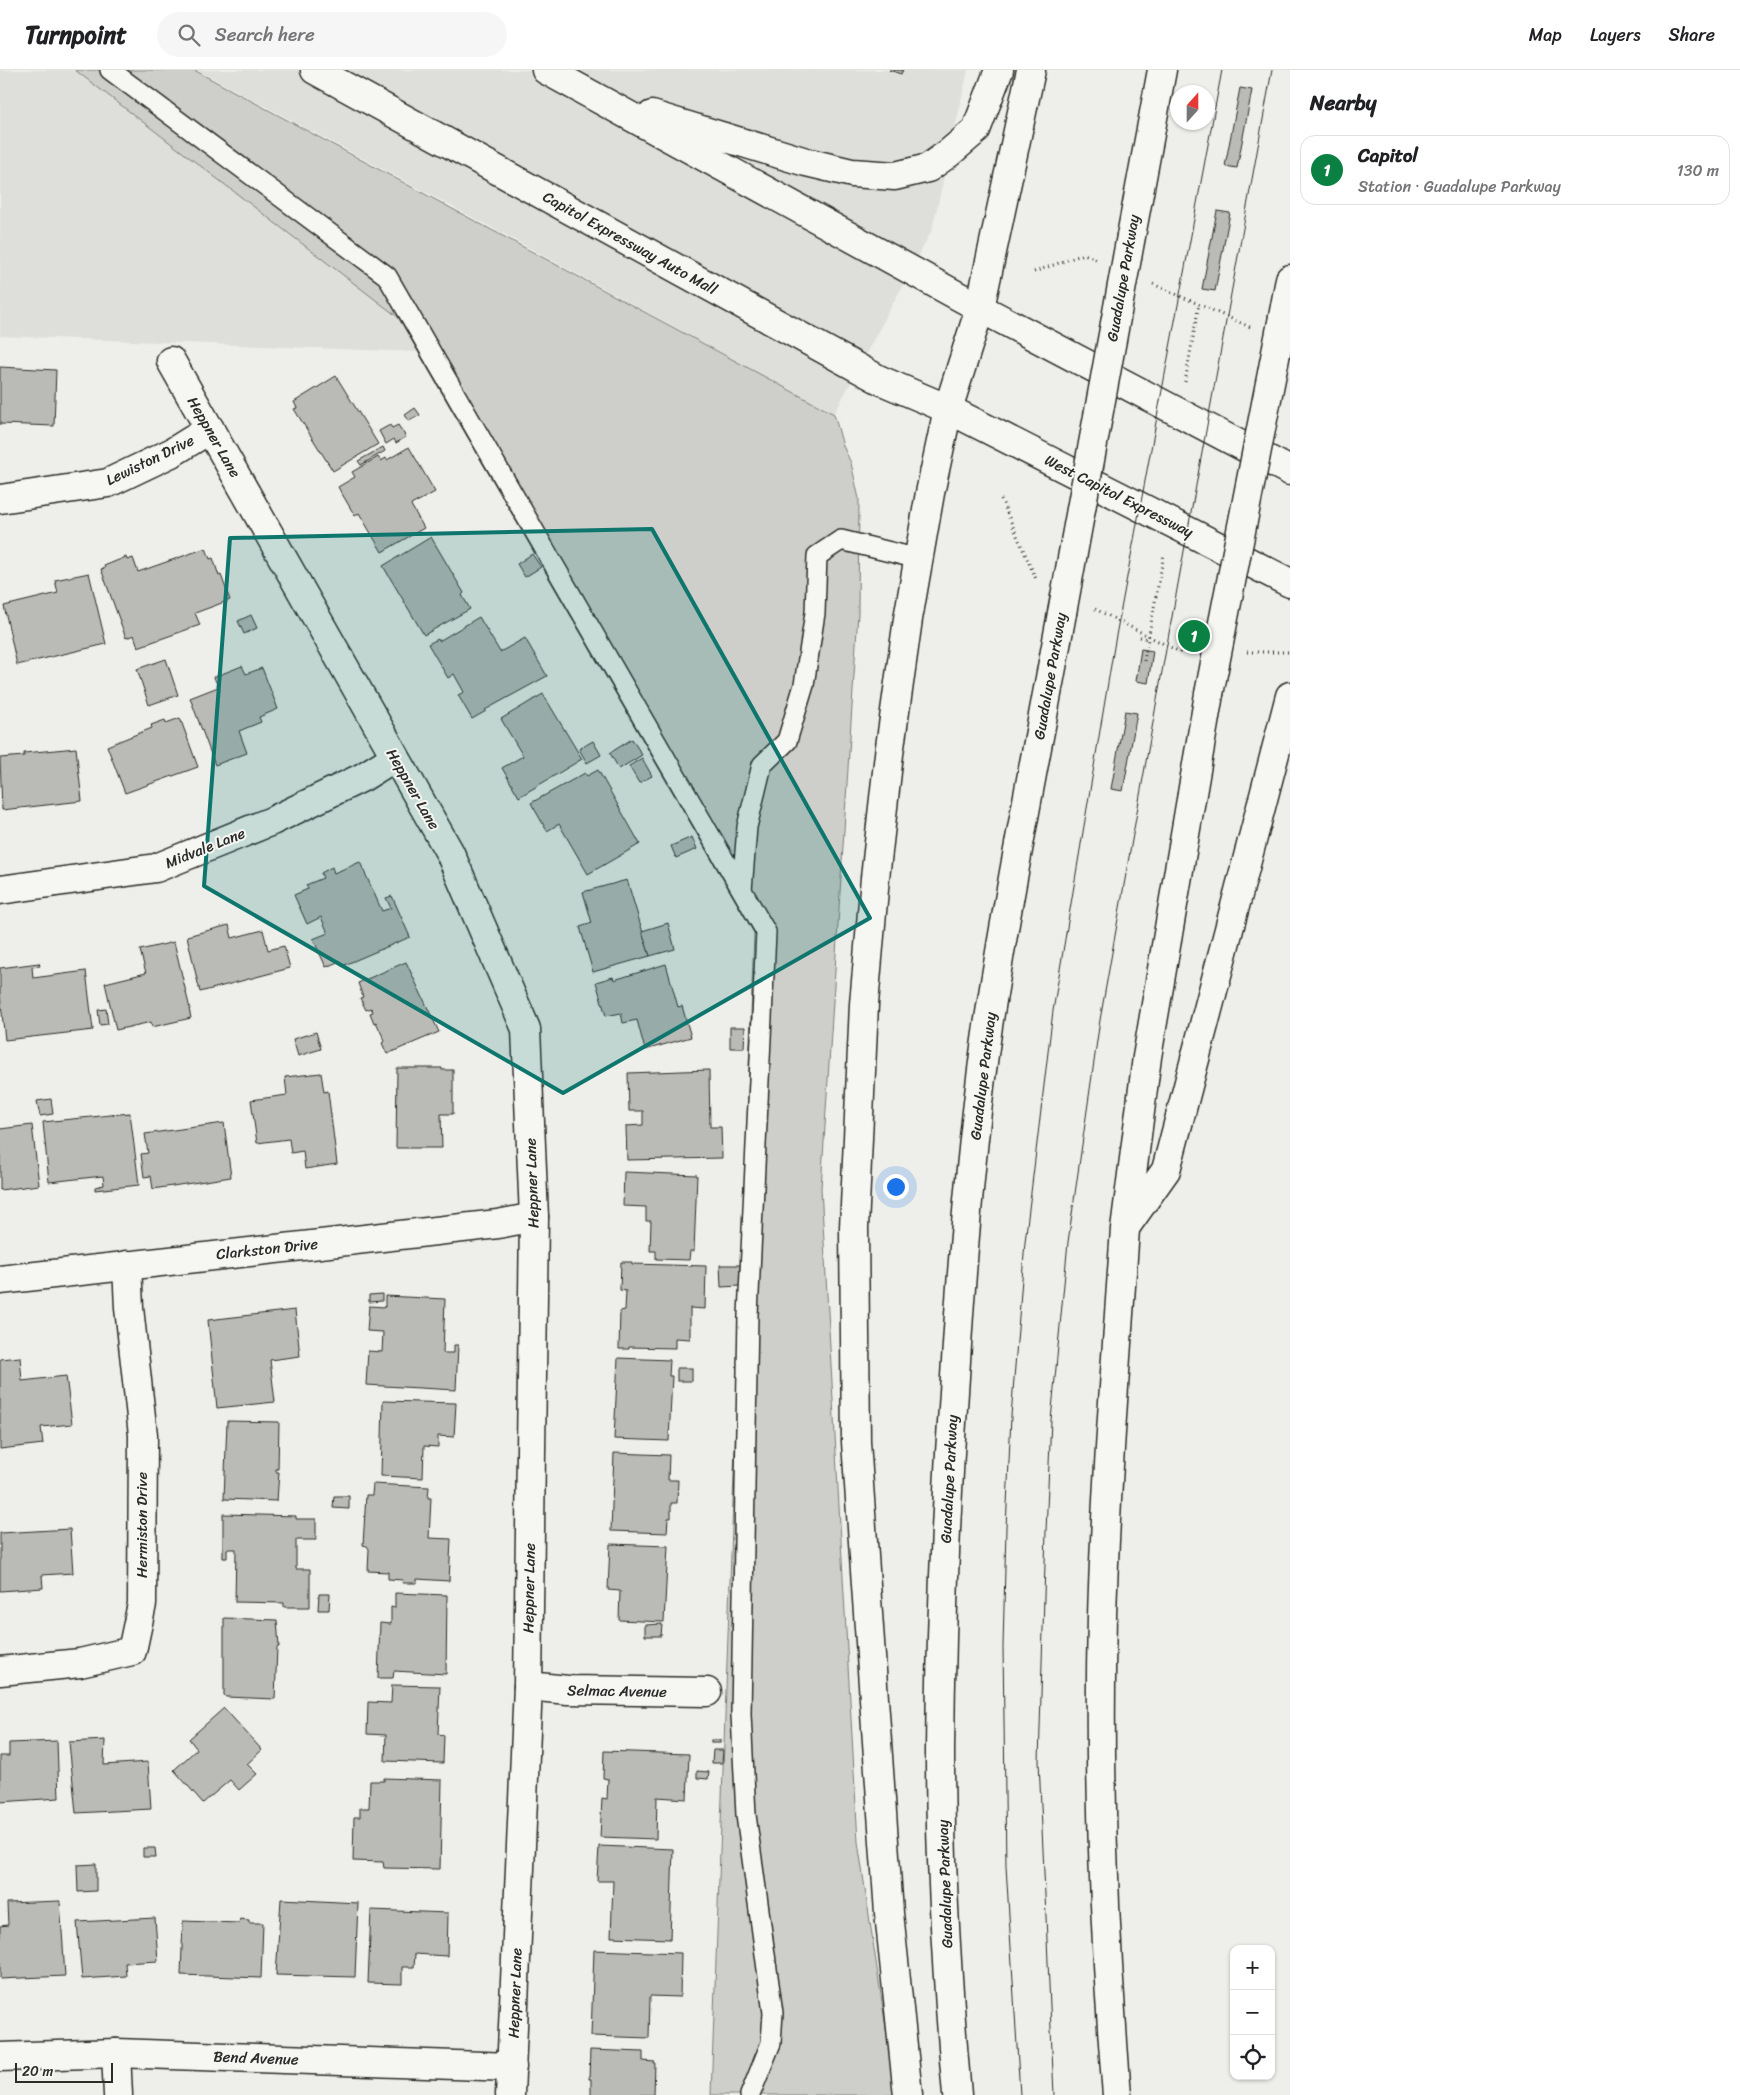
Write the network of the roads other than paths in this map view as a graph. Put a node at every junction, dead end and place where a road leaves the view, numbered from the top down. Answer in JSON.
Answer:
{"nodes":[{"id":1,"x":110,"y":70,"type":"edge"},
{"id":2,"x":315,"y":70,"type":"edge"},
{"id":3,"x":546,"y":70,"type":"edge"},
{"id":4,"x":999,"y":70,"type":"edge"},
{"id":5,"x":1032,"y":70,"type":"edge"},
{"id":6,"x":1162,"y":70,"type":"edge"},
{"id":7,"x":597,"y":99,"type":"junction"},
{"id":8,"x":1290,"y":280,"type":"edge"},
{"id":9,"x":980,"y":308,"type":"junction"},
{"id":10,"x":171,"y":361,"type":"dead end"},
{"id":11,"x":948,"y":409,"type":"junction"},
{"id":12,"x":210,"y":429,"type":"junction"},
{"id":13,"x":1290,"y":471,"type":"edge"},
{"id":14,"x":0,"y":499,"type":"edge"},
{"id":15,"x":919,"y":559,"type":"junction"},
{"id":16,"x":1290,"y":583,"type":"edge"},
{"id":17,"x":1290,"y":696,"type":"edge"},
{"id":18,"x":395,"y":757,"type":"junction"},
{"id":19,"x":0,"y":890,"type":"edge"},
{"id":20,"x":742,"y":890,"type":"junction"},
{"id":21,"x":534,"y":1217,"type":"junction"},
{"id":22,"x":1125,"y":1229,"type":"junction"},
{"id":23,"x":127,"y":1265,"type":"junction"},
{"id":24,"x":0,"y":1280,"type":"edge"},
{"id":25,"x":0,"y":1671,"type":"edge"},
{"id":26,"x":528,"y":1686,"type":"junction"},
{"id":27,"x":707,"y":1692,"type":"dead end"},
{"id":28,"x":116,"y":2053,"type":"junction"},
{"id":29,"x":0,"y":2057,"type":"edge"},
{"id":30,"x":512,"y":2067,"type":"junction"},
{"id":31,"x":118,"y":2095,"type":"edge"},
{"id":32,"x":510,"y":2095,"type":"edge"},
{"id":33,"x":750,"y":2095,"type":"edge"},
{"id":34,"x":908,"y":2095,"type":"edge"},
{"id":35,"x":957,"y":2095,"type":"edge"},
{"id":36,"x":1117,"y":2095,"type":"edge"}],
"edges":[{"from":1,"to":20,"type":"lane"},
{"from":2,"to":11,"type":"main road","name":"Capitol Expressway Auto Mall"},
{"from":3,"to":7,"type":"main road"},
{"from":4,"to":7,"type":"main road"},
{"from":5,"to":9,"type":"main road"},
{"from":6,"to":35,"type":"main road","name":"Guadalupe Parkway","bridge":true},
{"from":7,"to":9,"type":"main road"},
{"from":8,"to":22,"type":"main road","bridge":true},
{"from":9,"to":11,"type":"main road"},
{"from":9,"to":13,"type":"main road"},
{"from":10,"to":12,"type":"main road","name":"Heppner Lane"},
{"from":11,"to":15,"type":"main road"},
{"from":11,"to":16,"type":"main road","name":"West Capitol Expressway"},
{"from":12,"to":14,"type":"main road","name":"Lewiston Drive"},
{"from":12,"to":18,"type":"main road","name":"Heppner Lane"},
{"from":15,"to":20,"type":"lane"},
{"from":15,"to":34,"type":"main road"},
{"from":17,"to":22,"type":"main road"},
{"from":18,"to":19,"type":"main road","name":"Midvale Lane"},
{"from":18,"to":21,"type":"main road","name":"Heppner Lane"},
{"from":20,"to":33,"type":"lane"},
{"from":21,"to":23,"type":"main road","name":"Clarkston Drive"},
{"from":21,"to":26,"type":"main road","name":"Heppner Lane"},
{"from":22,"to":36,"type":"main road"},
{"from":23,"to":24,"type":"main road","name":"Clarkston Drive"},
{"from":23,"to":25,"type":"main road","name":"Hermiston Drive"},
{"from":26,"to":27,"type":"main road","name":"Selmac Avenue"},
{"from":26,"to":30,"type":"main road","name":"Heppner Lane"},
{"from":28,"to":29,"type":"main road","name":"Bend Avenue"},
{"from":28,"to":30,"type":"main road","name":"Bend Avenue"},
{"from":28,"to":31,"type":"main road"},
{"from":30,"to":32,"type":"main road","name":"Heppner Lane"}]}
